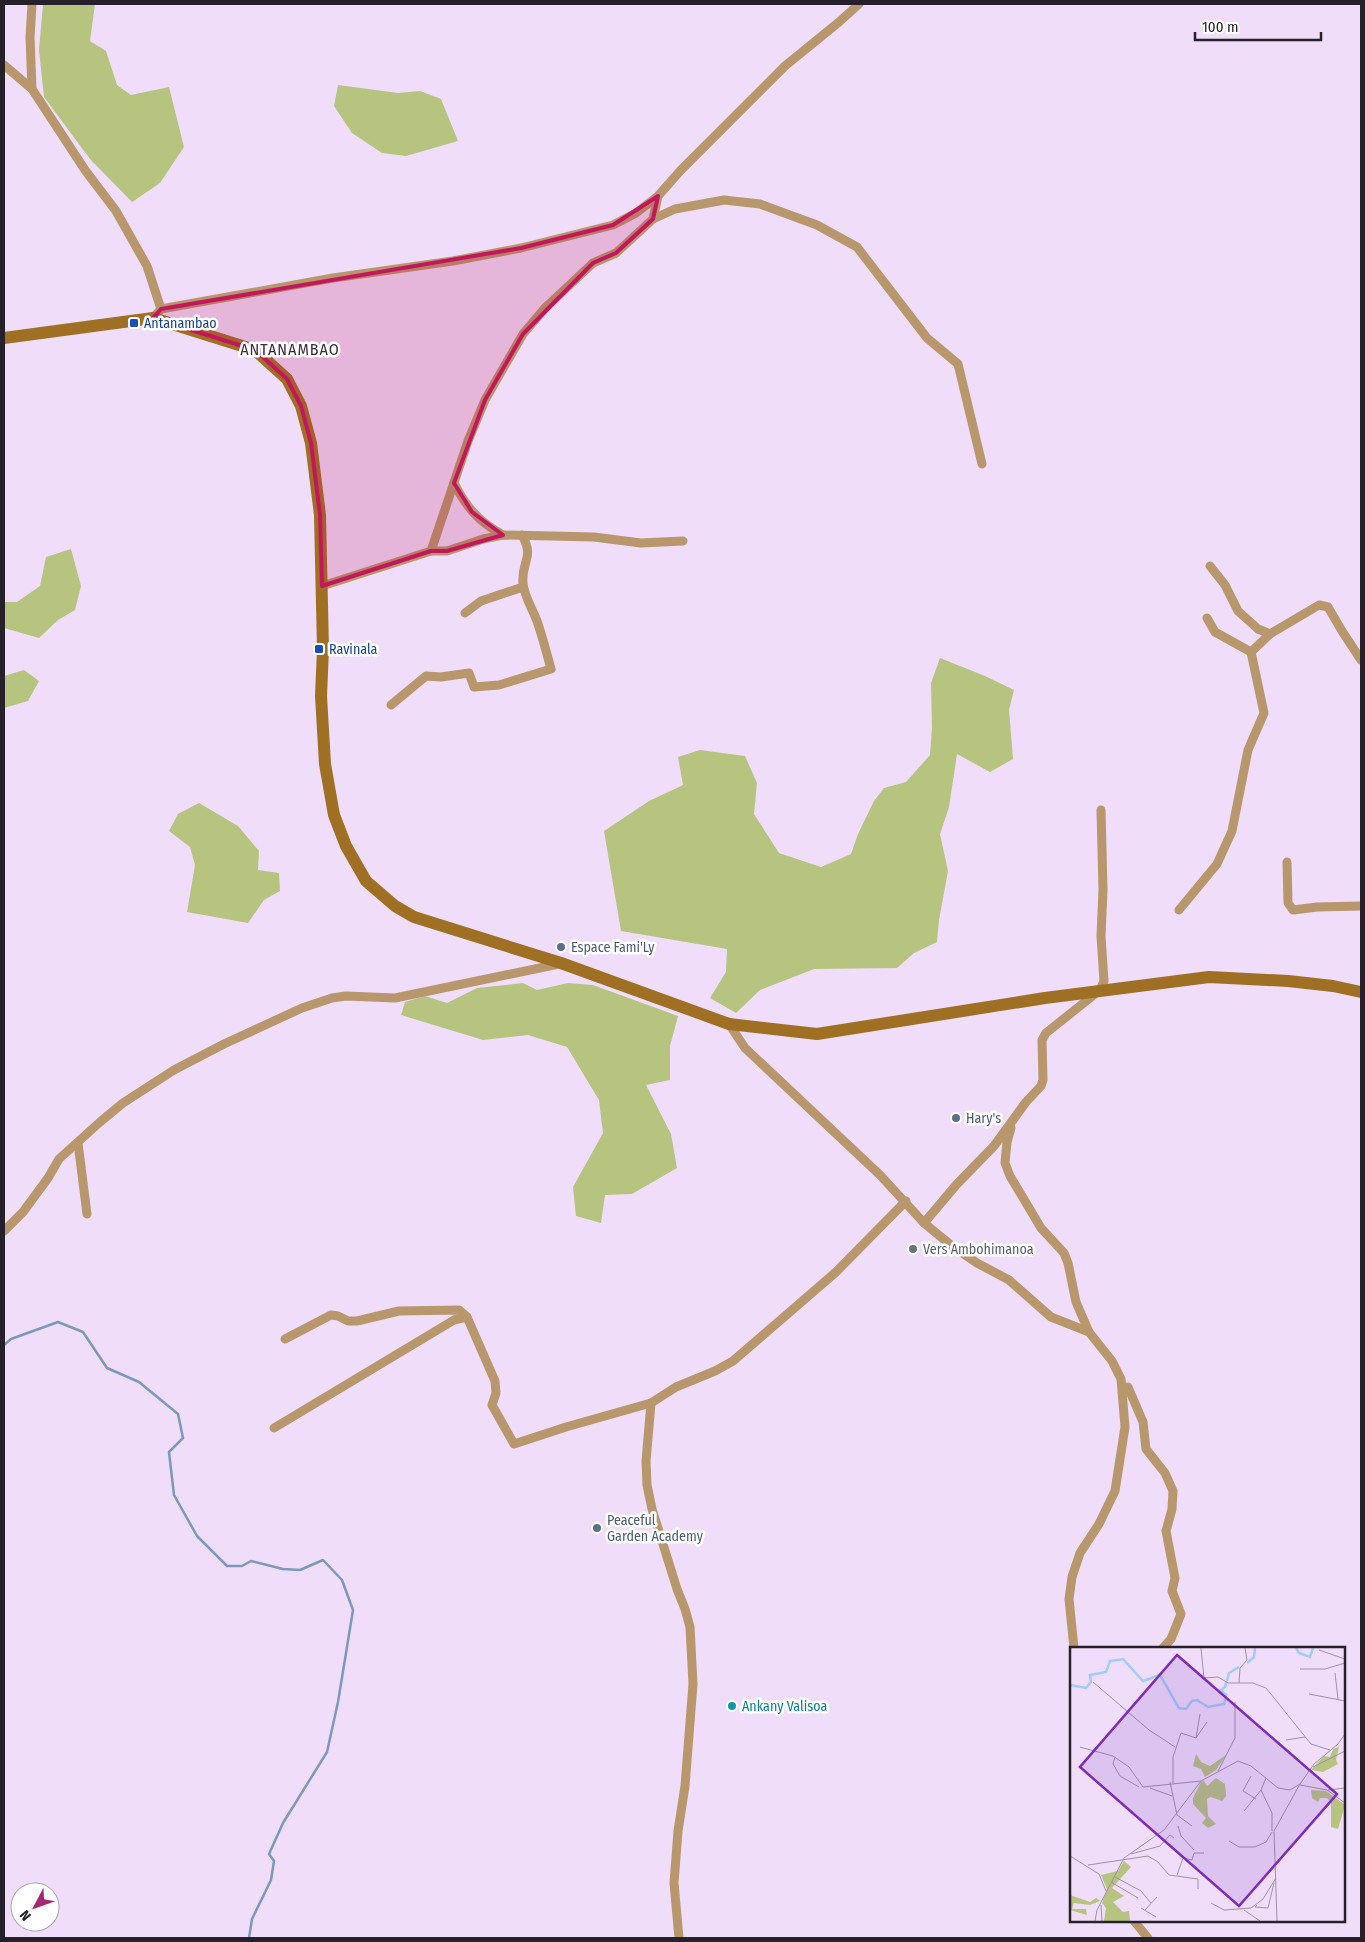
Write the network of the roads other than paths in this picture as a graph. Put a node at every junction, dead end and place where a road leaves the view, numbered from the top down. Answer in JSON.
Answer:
{"nodes":[{"id":1,"x":32,"y":4,"type":"edge"},
{"id":2,"x":859,"y":4,"type":"edge"},
{"id":3,"x":4,"y":64,"type":"edge"},
{"id":4,"x":32,"y":89,"type":"junction"},
{"id":5,"x":658,"y":196,"type":"junction"},
{"id":6,"x":652,"y":219,"type":"junction"},
{"id":7,"x":157,"y":314,"type":"junction"},
{"id":8,"x":4,"y":338,"type":"edge"},
{"id":9,"x":982,"y":464,"type":"dead end"},
{"id":10,"x":454,"y":483,"type":"junction"},
{"id":11,"x":522,"y":534,"type":"junction"},
{"id":12,"x":503,"y":535,"type":"junction"},
{"id":13,"x":683,"y":541,"type":"dead end"},
{"id":14,"x":431,"y":551,"type":"junction"},
{"id":15,"x":1210,"y":566,"type":"dead end"},
{"id":16,"x":322,"y":586,"type":"junction"},
{"id":17,"x":523,"y":587,"type":"junction"},
{"id":18,"x":465,"y":614,"type":"dead end"},
{"id":19,"x":1207,"y":618,"type":"dead end"},
{"id":20,"x":1270,"y":634,"type":"junction"},
{"id":21,"x":1251,"y":652,"type":"junction"},
{"id":22,"x":1361,"y":660,"type":"edge"},
{"id":23,"x":391,"y":705,"type":"dead end"},
{"id":24,"x":1101,"y":810,"type":"dead end"},
{"id":25,"x":1287,"y":862,"type":"dead end"},
{"id":26,"x":1361,"y":906,"type":"edge"},
{"id":27,"x":1179,"y":910,"type":"dead end"},
{"id":28,"x":561,"y":963,"type":"junction"},
{"id":29,"x":1100,"y":990,"type":"junction"},
{"id":30,"x":1361,"y":992,"type":"edge"},
{"id":31,"x":729,"y":1024,"type":"junction"},
{"id":32,"x":1013,"y":1121,"type":"junction"},
{"id":33,"x":78,"y":1143,"type":"junction"},
{"id":34,"x":906,"y":1201,"type":"junction"},
{"id":35,"x":87,"y":1214,"type":"dead end"},
{"id":36,"x":924,"y":1223,"type":"junction"},
{"id":37,"x":4,"y":1231,"type":"edge"},
{"id":38,"x":467,"y":1318,"type":"junction"},
{"id":39,"x":1089,"y":1332,"type":"junction"},
{"id":40,"x":285,"y":1339,"type":"dead end"},
{"id":41,"x":1128,"y":1387,"type":"dead end"},
{"id":42,"x":651,"y":1403,"type":"junction"},
{"id":43,"x":274,"y":1428,"type":"dead end"},
{"id":44,"x":1074,"y":1647,"type":"edge"},
{"id":45,"x":1164,"y":1647,"type":"edge"},
{"id":46,"x":1135,"y":1922,"type":"edge"},
{"id":47,"x":679,"y":1938,"type":"edge"},
{"id":48,"x":1148,"y":1938,"type":"edge"}],
"edges":[{"from":1,"to":4,"type":"street"},
{"from":2,"to":5,"type":"street"},
{"from":3,"to":4,"type":"street"},
{"from":4,"to":7,"type":"street"},
{"from":5,"to":6,"type":"street"},
{"from":5,"to":7,"type":"street"},
{"from":6,"to":9,"type":"street"},
{"from":6,"to":10,"type":"street"},
{"from":7,"to":8,"type":"main road"},
{"from":7,"to":16,"type":"main road"},
{"from":10,"to":12,"type":"street"},
{"from":10,"to":14,"type":"street"},
{"from":11,"to":12,"type":"street"},
{"from":11,"to":13,"type":"street"},
{"from":11,"to":17,"type":"street"},
{"from":12,"to":14,"type":"street"},
{"from":14,"to":16,"type":"street"},
{"from":15,"to":20,"type":"street"},
{"from":16,"to":28,"type":"main road"},
{"from":17,"to":18,"type":"street"},
{"from":17,"to":23,"type":"street"},
{"from":19,"to":21,"type":"street"},
{"from":20,"to":21,"type":"street"},
{"from":20,"to":22,"type":"street"},
{"from":21,"to":27,"type":"street"},
{"from":24,"to":29,"type":"street"},
{"from":25,"to":26,"type":"street"},
{"from":28,"to":31,"type":"main road"},
{"from":28,"to":33,"type":"street"},
{"from":29,"to":30,"type":"main road"},
{"from":29,"to":31,"type":"main road"},
{"from":29,"to":32,"type":"street"},
{"from":31,"to":34,"type":"street"},
{"from":32,"to":36,"type":"street"},
{"from":32,"to":39,"type":"street"},
{"from":33,"to":35,"type":"street"},
{"from":33,"to":37,"type":"street"},
{"from":34,"to":36,"type":"street"},
{"from":34,"to":42,"type":"street"},
{"from":36,"to":39,"type":"street"},
{"from":38,"to":40,"type":"street"},
{"from":38,"to":42,"type":"street"},
{"from":38,"to":43,"type":"street"},
{"from":39,"to":44,"type":"street"},
{"from":41,"to":45,"type":"street"},
{"from":42,"to":47,"type":"street"},
{"from":46,"to":48,"type":"street"}]}
